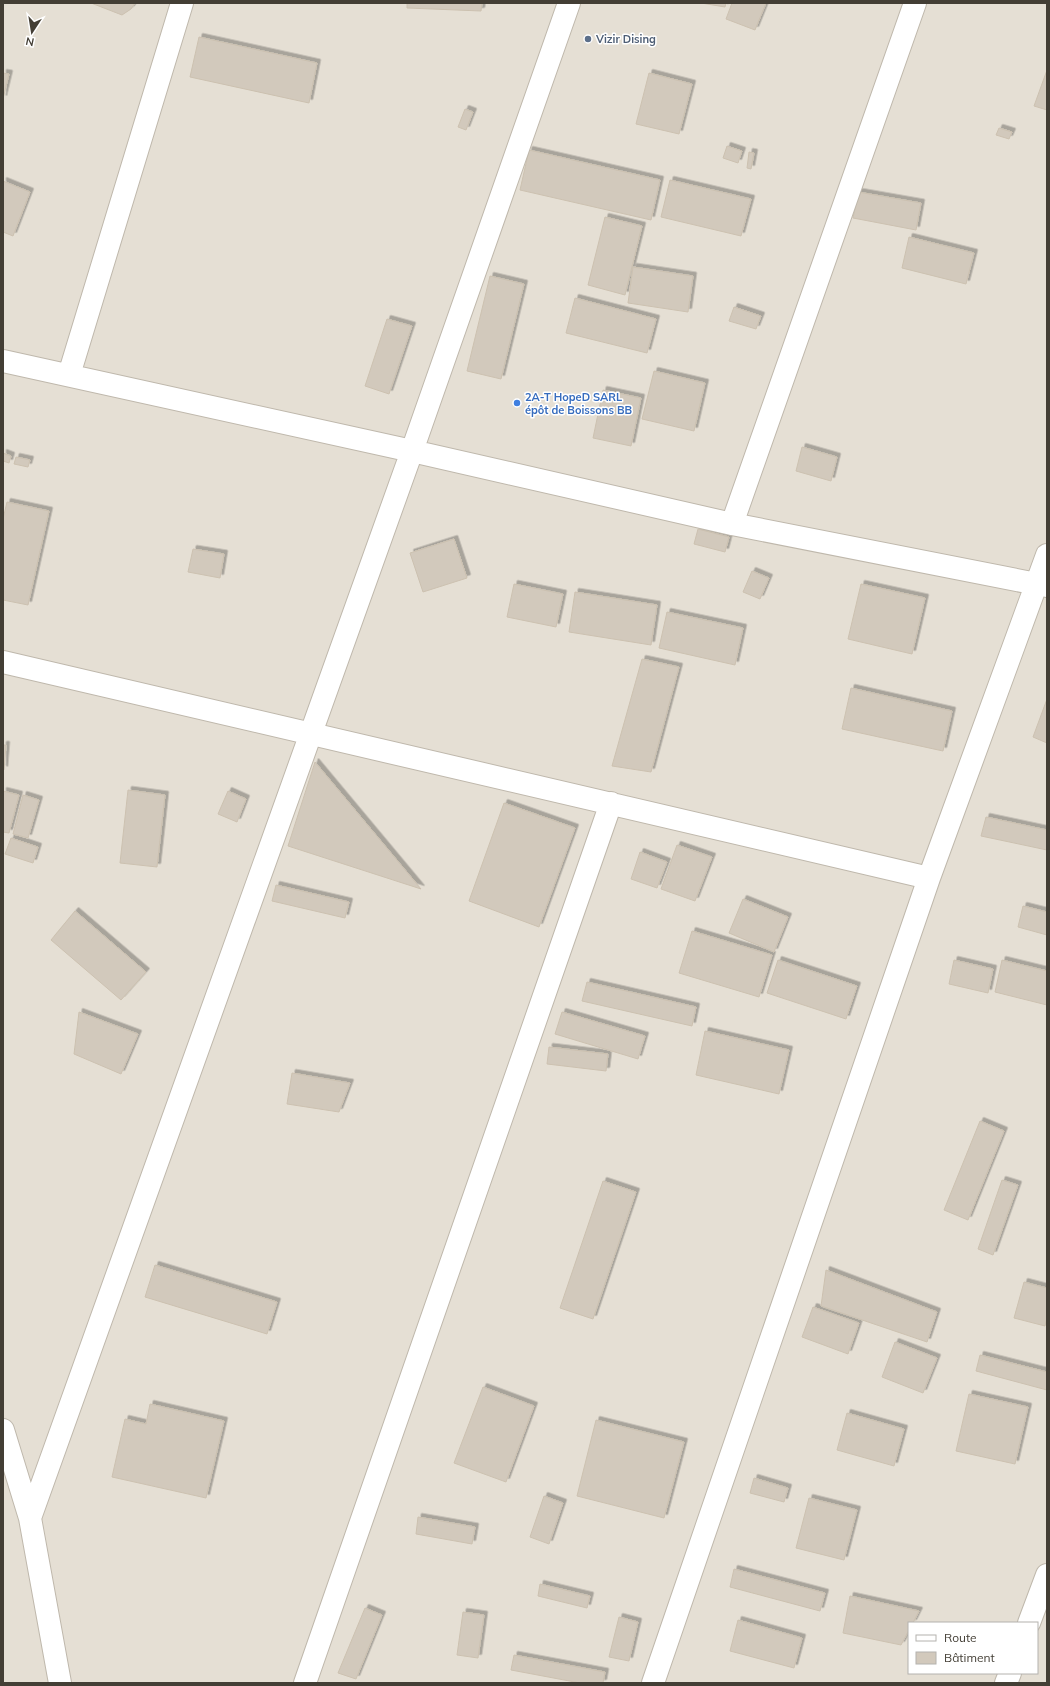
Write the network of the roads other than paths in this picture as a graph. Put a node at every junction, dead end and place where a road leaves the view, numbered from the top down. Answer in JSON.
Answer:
{"nodes":[{"id":1,"x":182,"y":3,"type":"edge"},
{"id":2,"x":569,"y":3,"type":"edge"},
{"id":3,"x":915,"y":3,"type":"edge"},
{"id":4,"x":3,"y":361,"type":"edge"},
{"id":5,"x":69,"y":375,"type":"junction"},
{"id":6,"x":412,"y":451,"type":"junction"},
{"id":7,"x":732,"y":524,"type":"junction"},
{"id":8,"x":1047,"y":555,"type":"edge"},
{"id":9,"x":1042,"y":585,"type":"edge"},
{"id":10,"x":3,"y":662,"type":"edge"},
{"id":11,"x":310,"y":734,"type":"junction"},
{"id":12,"x":611,"y":803,"type":"junction"},
{"id":13,"x":929,"y":878,"type":"junction"},
{"id":14,"x":3,"y":1430,"type":"edge"},
{"id":15,"x":30,"y":1518,"type":"junction"},
{"id":16,"x":1047,"y":1575,"type":"edge"},
{"id":17,"x":1029,"y":1622,"type":"edge"},
{"id":18,"x":60,"y":1683,"type":"edge"},
{"id":19,"x":305,"y":1683,"type":"edge"},
{"id":20,"x":653,"y":1683,"type":"edge"}],
"edges":[{"from":1,"to":5,"type":"street"},
{"from":2,"to":6,"type":"street"},
{"from":3,"to":7,"type":"street"},
{"from":4,"to":5,"type":"street"},
{"from":5,"to":6,"type":"street"},
{"from":6,"to":7,"type":"street"},
{"from":6,"to":11,"type":"street"},
{"from":7,"to":9,"type":"street"},
{"from":8,"to":9,"type":"street"},
{"from":9,"to":13,"type":"street"},
{"from":10,"to":11,"type":"street"},
{"from":11,"to":12,"type":"street"},
{"from":11,"to":15,"type":"street"},
{"from":12,"to":13,"type":"street"},
{"from":12,"to":19,"type":"street"},
{"from":13,"to":20,"type":"street"},
{"from":14,"to":15,"type":"street"},
{"from":15,"to":18,"type":"street"},
{"from":16,"to":17,"type":"street"}]}
